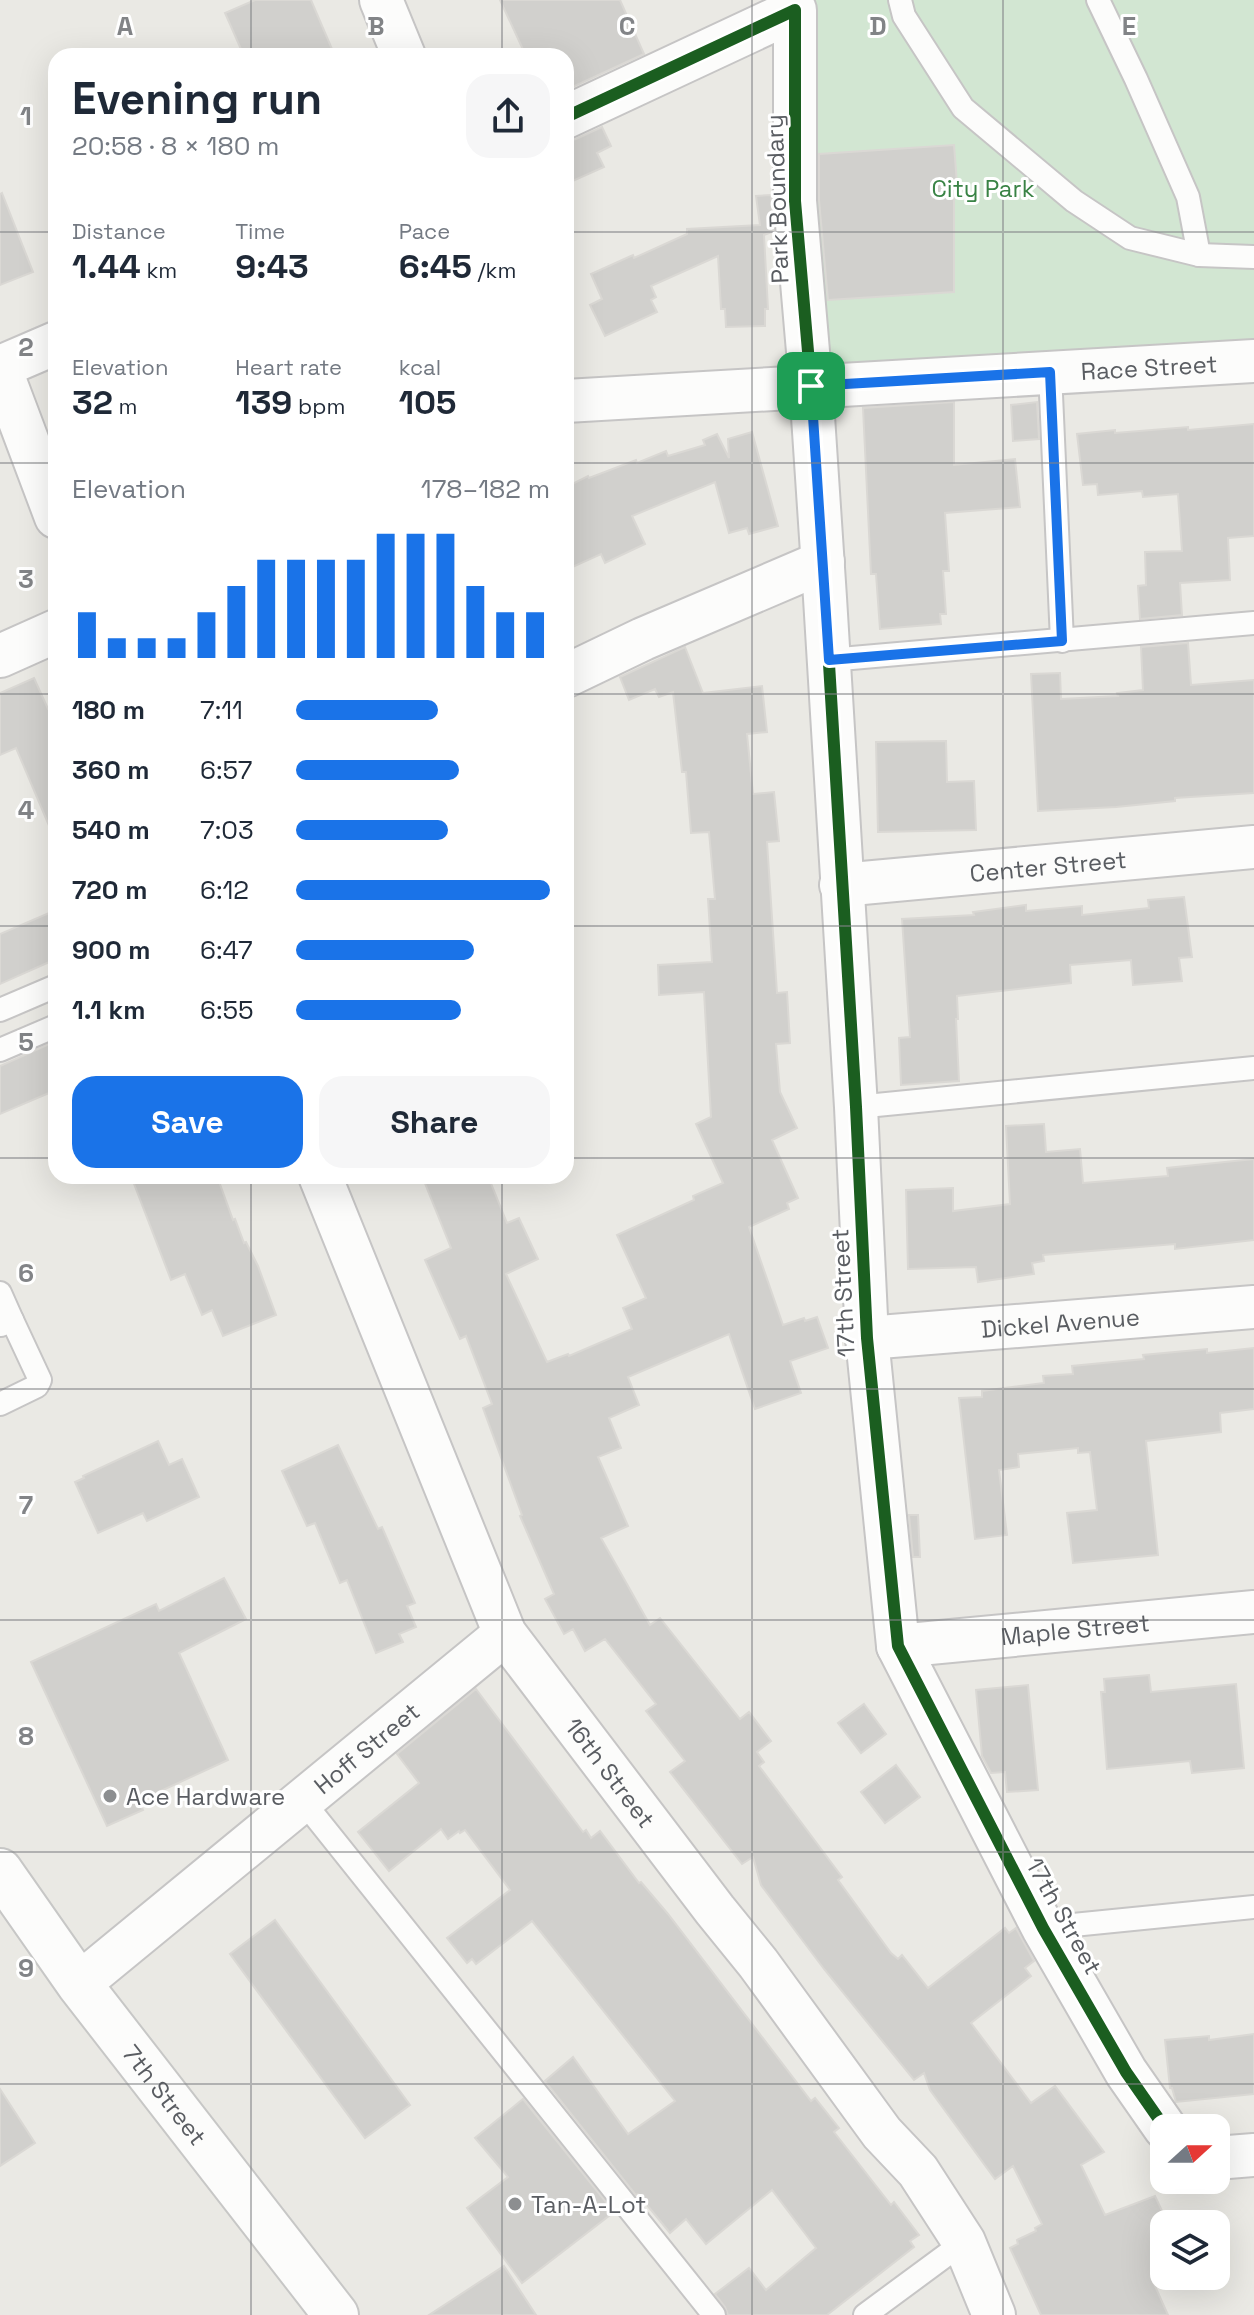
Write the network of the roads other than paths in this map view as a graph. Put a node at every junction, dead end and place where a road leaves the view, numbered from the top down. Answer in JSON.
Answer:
{"nodes":[{"id":1,"x":381,"y":0,"type":"edge"},
{"id":2,"x":900,"y":0,"type":"edge"},
{"id":3,"x":1098,"y":0,"type":"edge"},
{"id":4,"x":401,"y":48,"type":"edge"},
{"id":5,"x":574,"y":113,"type":"edge"},
{"id":6,"x":1199,"y":255,"type":"junction"},
{"id":7,"x":1254,"y":257,"type":"edge"},
{"id":8,"x":48,"y":347,"type":"edge"},
{"id":9,"x":1254,"y":361,"type":"edge"},
{"id":10,"x":0,"y":368,"type":"edge"},
{"id":11,"x":1050,"y":372,"type":"junction"},
{"id":12,"x":811,"y":386,"type":"junction"},
{"id":13,"x":574,"y":398,"type":"edge"},
{"id":14,"x":48,"y":496,"type":"edge"},
{"id":15,"x":823,"y":562,"type":"junction"},
{"id":16,"x":1254,"y":623,"type":"edge"},
{"id":17,"x":48,"y":635,"type":"edge"},
{"id":18,"x":1062,"y":641,"type":"junction"},
{"id":19,"x":0,"y":656,"type":"edge"},
{"id":20,"x":829,"y":660,"type":"junction"},
{"id":21,"x":574,"y":672,"type":"edge"},
{"id":22,"x":1254,"y":847,"type":"edge"},
{"id":23,"x":841,"y":885,"type":"junction"},
{"id":24,"x":48,"y":989,"type":"edge"},
{"id":25,"x":0,"y":1010,"type":"edge"},
{"id":26,"x":48,"y":1029,"type":"edge"},
{"id":27,"x":0,"y":1050,"type":"edge"},
{"id":28,"x":1254,"y":1068,"type":"edge"},
{"id":29,"x":856,"y":1107,"type":"junction"},
{"id":30,"x":323,"y":1184,"type":"edge"},
{"id":31,"x":0,"y":1293,"type":"edge"},
{"id":32,"x":1254,"y":1307,"type":"edge"},
{"id":33,"x":6,"y":1322,"type":"edge"},
{"id":34,"x":867,"y":1338,"type":"junction"},
{"id":35,"x":0,"y":1404,"type":"edge"},
{"id":36,"x":1254,"y":1612,"type":"edge"},
{"id":37,"x":505,"y":1634,"type":"junction"},
{"id":38,"x":898,"y":1646,"type":"junction"},
{"id":39,"x":302,"y":1800,"type":"junction"},
{"id":40,"x":0,"y":1871,"type":"edge"},
{"id":41,"x":1254,"y":1907,"type":"edge"},
{"id":42,"x":1043,"y":1928,"type":"junction"},
{"id":43,"x":79,"y":1984,"type":"junction"},
{"id":44,"x":1155,"y":2114,"type":"edge"},
{"id":45,"x":1254,"y":2155,"type":"edge"},
{"id":46,"x":1230,"y":2157,"type":"edge"},
{"id":47,"x":964,"y":2242,"type":"junction"},
{"id":48,"x":336,"y":2315,"type":"edge"},
{"id":49,"x":714,"y":2315,"type":"edge"},
{"id":50,"x":865,"y":2315,"type":"edge"},
{"id":51,"x":994,"y":2315,"type":"edge"}],
"edges":[{"from":1,"to":4,"type":"street"},
{"from":2,"to":6,"type":"lane"},
{"from":3,"to":6,"type":"lane"},
{"from":5,"to":12,"type":"street","name":"Park Boundary"},
{"from":6,"to":7,"type":"lane"},
{"from":8,"to":10,"type":"street"},
{"from":9,"to":11,"type":"street","name":"Race Street"},
{"from":10,"to":14,"type":"street"},
{"from":11,"to":12,"type":"street","name":"Race Street"},
{"from":11,"to":18,"type":"lane"},
{"from":12,"to":13,"type":"street","name":"Race Street"},
{"from":12,"to":15,"type":"street","name":"17th Street"},
{"from":15,"to":20,"type":"street","name":"17th Street"},
{"from":15,"to":21,"type":"street"},
{"from":16,"to":18,"type":"lane"},
{"from":17,"to":19,"type":"street"},
{"from":18,"to":20,"type":"lane"},
{"from":20,"to":23,"type":"street","name":"17th Street"},
{"from":22,"to":23,"type":"street","name":"Center Street"},
{"from":23,"to":29,"type":"street","name":"17th Street"},
{"from":24,"to":25,"type":"lane"},
{"from":26,"to":27,"type":"lane"},
{"from":28,"to":29,"type":"lane"},
{"from":29,"to":34,"type":"street","name":"17th Street"},
{"from":30,"to":37,"type":"street","name":"16th Street"},
{"from":31,"to":33,"type":"lane"},
{"from":32,"to":34,"type":"street","name":"Dickel Avenue"},
{"from":33,"to":35,"type":"lane"},
{"from":34,"to":38,"type":"street","name":"17th Street"},
{"from":36,"to":38,"type":"street","name":"Maple Street"},
{"from":37,"to":39,"type":"street","name":"Hoff Street"},
{"from":37,"to":47,"type":"street","name":"16th Street"},
{"from":38,"to":42,"type":"street","name":"17th Street"},
{"from":39,"to":43,"type":"street","name":"Hoff Street"},
{"from":39,"to":49,"type":"lane"},
{"from":40,"to":43,"type":"main road","name":"7th Street"},
{"from":41,"to":42,"type":"lane"},
{"from":42,"to":44,"type":"street","name":"17th Street"},
{"from":43,"to":48,"type":"main road","name":"7th Street"},
{"from":45,"to":46,"type":"street"},
{"from":47,"to":50,"type":"lane"},
{"from":47,"to":51,"type":"street","name":"16th Street"}]}
